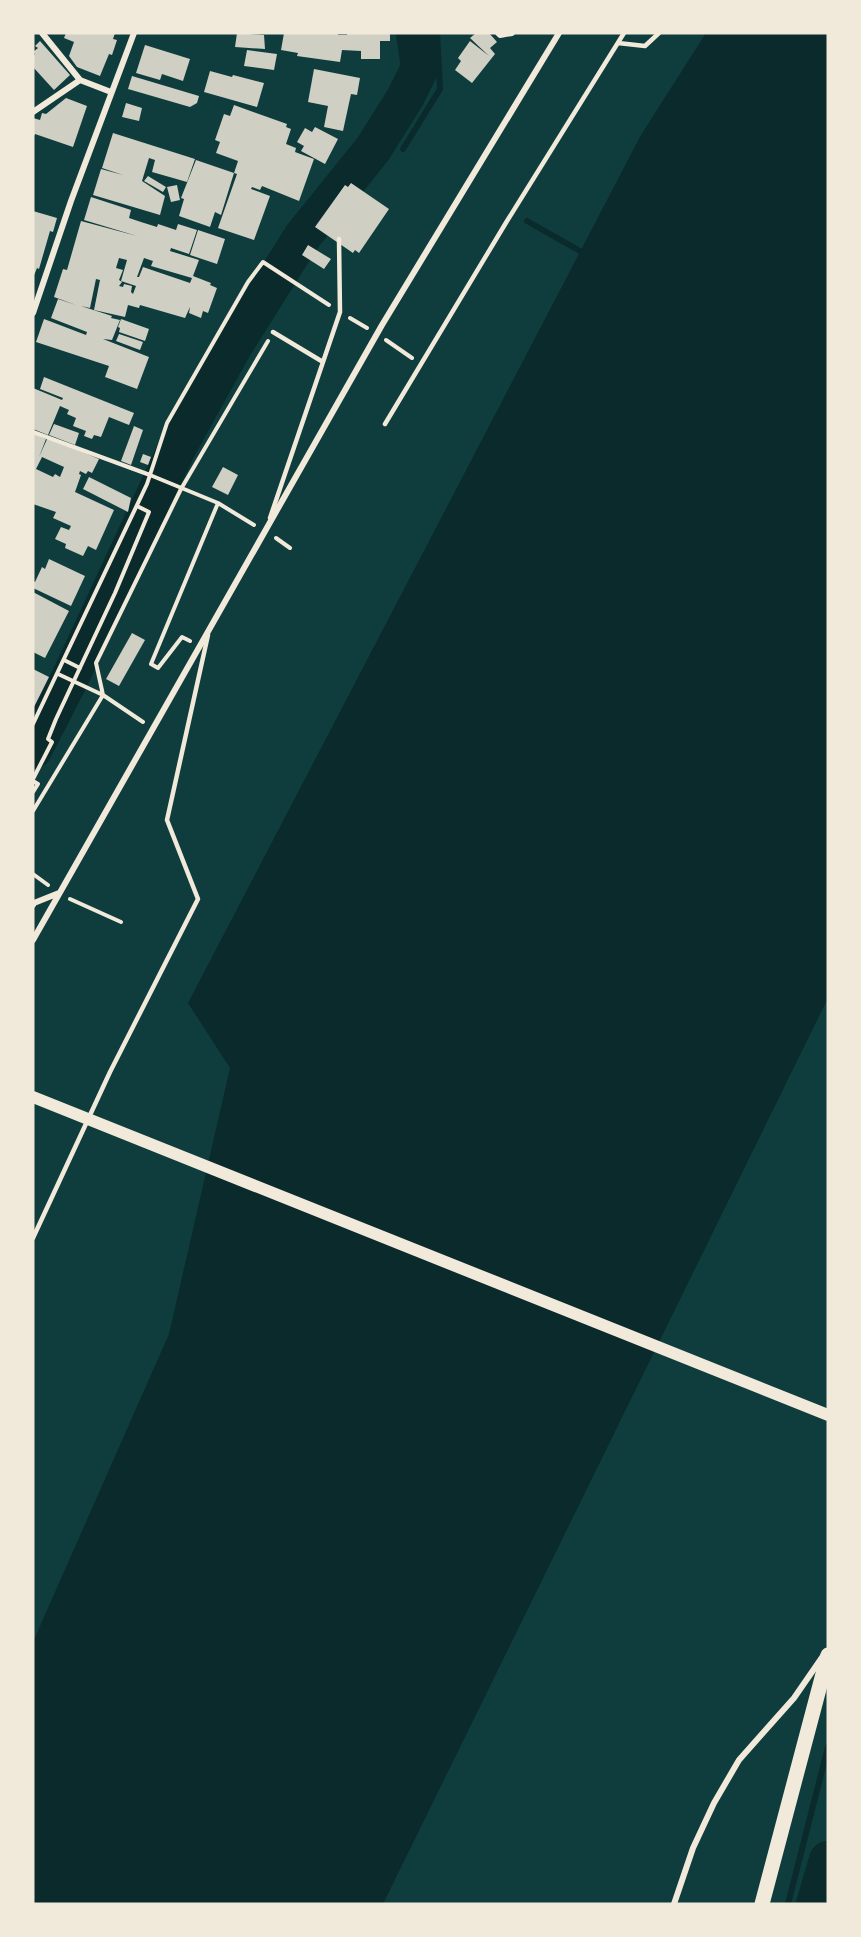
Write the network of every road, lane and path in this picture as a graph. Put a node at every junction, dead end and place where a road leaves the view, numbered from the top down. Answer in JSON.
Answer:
{"nodes":[{"id":1,"x":42,"y":33,"type":"edge"},
{"id":2,"x":135,"y":33,"type":"edge"},
{"id":3,"x":498,"y":33,"type":"edge"},
{"id":4,"x":512,"y":33,"type":"edge"},
{"id":5,"x":559,"y":33,"type":"edge"},
{"id":6,"x":624,"y":33,"type":"edge"},
{"id":7,"x":659,"y":33,"type":"edge"},
{"id":8,"x":618,"y":43,"type":"junction"},
{"id":9,"x":80,"y":80,"type":"junction"},
{"id":10,"x":111,"y":92,"type":"junction"},
{"id":11,"x":33,"y":112,"type":"edge"},
{"id":12,"x":339,"y":239,"type":"dead end"},
{"id":13,"x":33,"y":312,"type":"edge"},
{"id":14,"x":340,"y":312,"type":"junction"},
{"id":15,"x":273,"y":332,"type":"joint"},
{"id":16,"x":377,"y":333,"type":"junction"},
{"id":17,"x":323,"y":362,"type":"junction"},
{"id":18,"x":421,"y":364,"type":"junction"},
{"id":19,"x":385,"y":424,"type":"dead end"},
{"id":20,"x":33,"y":432,"type":"edge"},
{"id":21,"x":150,"y":475,"type":"junction"},
{"id":22,"x":181,"y":489,"type":"junction"},
{"id":23,"x":218,"y":503,"type":"junction"},
{"id":24,"x":137,"y":506,"type":"junction"},
{"id":25,"x":265,"y":532,"type":"junction"},
{"id":26,"x":209,"y":631,"type":"junction"},
{"id":27,"x":200,"y":648,"type":"junction"},
{"id":28,"x":64,"y":660,"type":"junction"},
{"id":29,"x":80,"y":668,"type":"junction"},
{"id":30,"x":58,"y":674,"type":"junction"},
{"id":31,"x":103,"y":695,"type":"junction"},
{"id":32,"x":33,"y":724,"type":"edge"},
{"id":33,"x":153,"y":729,"type":"junction"},
{"id":34,"x":33,"y":780,"type":"edge"},
{"id":35,"x":33,"y":792,"type":"edge"},
{"id":36,"x":33,"y":811,"type":"edge"},
{"id":37,"x":59,"y":893,"type":"junction"},
{"id":38,"x":33,"y":905,"type":"edge"},
{"id":39,"x":121,"y":922,"type":"dead end"},
{"id":40,"x":33,"y":940,"type":"edge"},
{"id":41,"x":33,"y":1097,"type":"edge"},
{"id":42,"x":33,"y":1238,"type":"edge"},
{"id":43,"x":828,"y":1415,"type":"edge"},
{"id":44,"x":828,"y":1648,"type":"edge"},
{"id":45,"x":828,"y":1655,"type":"edge"},
{"id":46,"x":674,"y":1904,"type":"edge"},
{"id":47,"x":762,"y":1904,"type":"edge"}],
"edges":[{"from":1,"to":9,"type":"street"},
{"from":2,"to":10,"type":"street"},
{"from":3,"to":4,"type":"street"},
{"from":5,"to":16,"type":"street"},
{"from":6,"to":8,"type":"lane"},
{"from":7,"to":8,"type":"lane"},
{"from":8,"to":18,"type":"lane"},
{"from":9,"to":10,"type":"street"},
{"from":9,"to":11,"type":"street"},
{"from":10,"to":13,"type":"street"},
{"from":12,"to":14,"type":"lane"},
{"from":14,"to":16,"type":"path"},
{"from":14,"to":17,"type":"lane"},
{"from":14,"to":21,"type":"path"},
{"from":15,"to":17,"type":"lane"},
{"from":15,"to":22,"type":"path"},
{"from":16,"to":18,"type":"path"},
{"from":16,"to":25,"type":"street"},
{"from":17,"to":25,"type":"lane"},
{"from":18,"to":19,"type":"lane"},
{"from":20,"to":21,"type":"path"},
{"from":21,"to":22,"type":"path"},
{"from":21,"to":24,"type":"path"},
{"from":22,"to":23,"type":"path"},
{"from":22,"to":31,"type":"path"},
{"from":23,"to":25,"type":"path"},
{"from":23,"to":27,"type":"path"},
{"from":24,"to":28,"type":"path"},
{"from":24,"to":29,"type":"path"},
{"from":25,"to":26,"type":"street"},
{"from":26,"to":27,"type":"street"},
{"from":26,"to":42,"type":"lane"},
{"from":27,"to":33,"type":"street"},
{"from":28,"to":29,"type":"path"},
{"from":28,"to":30,"type":"path"},
{"from":29,"to":34,"type":"path"},
{"from":30,"to":31,"type":"path"},
{"from":30,"to":32,"type":"path"},
{"from":31,"to":33,"type":"path"},
{"from":31,"to":36,"type":"path"},
{"from":33,"to":37,"type":"street"},
{"from":34,"to":35,"type":"path"},
{"from":37,"to":38,"type":"street"},
{"from":37,"to":39,"type":"path"},
{"from":37,"to":40,"type":"street"},
{"from":41,"to":43,"type":"main road"},
{"from":44,"to":46,"type":"street"},
{"from":45,"to":47,"type":"main road"}]}
